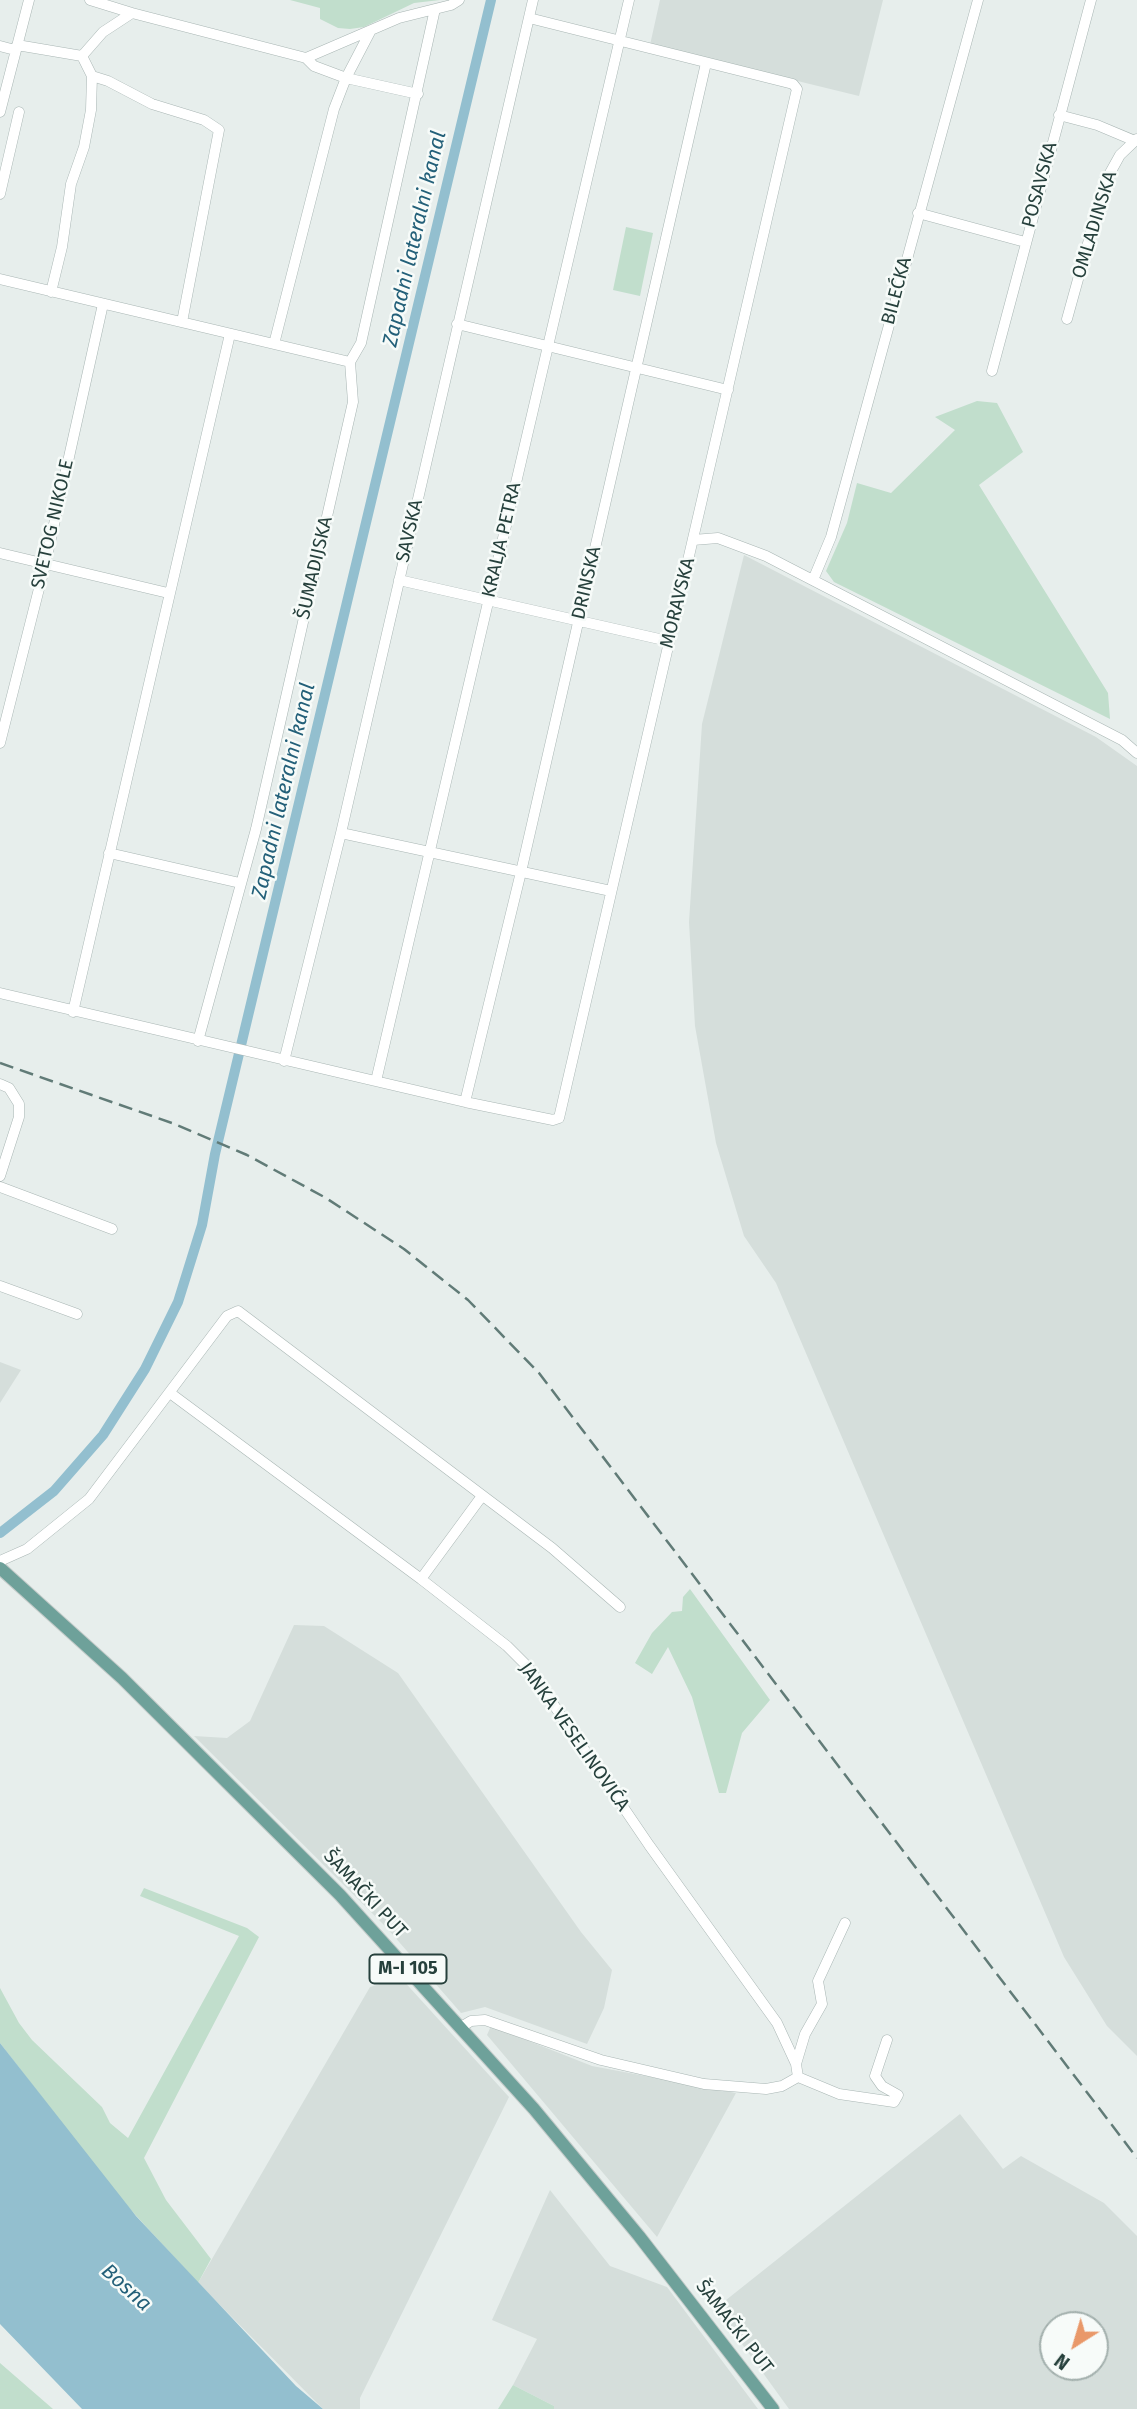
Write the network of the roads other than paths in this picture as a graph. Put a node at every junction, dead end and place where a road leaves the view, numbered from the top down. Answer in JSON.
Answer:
{"nodes":[{"id":1,"x":30,"y":0,"type":"edge"},
{"id":2,"x":90,"y":0,"type":"edge"},
{"id":3,"x":459,"y":0,"type":"edge"},
{"id":4,"x":533,"y":0,"type":"edge"},
{"id":5,"x":629,"y":0,"type":"edge"},
{"id":6,"x":978,"y":0,"type":"edge"},
{"id":7,"x":1091,"y":0,"type":"edge"},
{"id":8,"x":435,"y":9,"type":"junction"},
{"id":9,"x":132,"y":13,"type":"junction"},
{"id":10,"x":529,"y":18,"type":"junction"},
{"id":11,"x":370,"y":32,"type":"junction"},
{"id":12,"x":619,"y":41,"type":"junction"},
{"id":13,"x":0,"y":46,"type":"edge"},
{"id":14,"x":16,"y":47,"type":"junction"},
{"id":15,"x":82,"y":56,"type":"junction"},
{"id":16,"x":306,"y":58,"type":"junction"},
{"id":17,"x":706,"y":63,"type":"junction"},
{"id":18,"x":92,"y":76,"type":"junction"},
{"id":19,"x":346,"y":78,"type":"junction"},
{"id":20,"x":418,"y":94,"type":"junction"},
{"id":21,"x":19,"y":112,"type":"dead end"},
{"id":22,"x":0,"y":113,"type":"edge"},
{"id":23,"x":1059,"y":115,"type":"junction"},
{"id":24,"x":1136,"y":140,"type":"edge"},
{"id":25,"x":0,"y":194,"type":"edge"},
{"id":26,"x":918,"y":213,"type":"junction"},
{"id":27,"x":1025,"y":242,"type":"junction"},
{"id":28,"x":0,"y":279,"type":"edge"},
{"id":29,"x":51,"y":292,"type":"junction"},
{"id":30,"x":103,"y":304,"type":"junction"},
{"id":31,"x":1068,"y":319,"type":"dead end"},
{"id":32,"x":181,"y":322,"type":"junction"},
{"id":33,"x":457,"y":324,"type":"junction"},
{"id":34,"x":230,"y":334,"type":"junction"},
{"id":35,"x":274,"y":344,"type":"junction"},
{"id":36,"x":547,"y":346,"type":"junction"},
{"id":37,"x":350,"y":362,"type":"junction"},
{"id":38,"x":637,"y":368,"type":"junction"},
{"id":39,"x":992,"y":370,"type":"dead end"},
{"id":40,"x":728,"y":390,"type":"junction"},
{"id":41,"x":693,"y":540,"type":"junction"},
{"id":42,"x":0,"y":553,"type":"edge"},
{"id":43,"x":45,"y":565,"type":"junction"},
{"id":44,"x":399,"y":580,"type":"junction"},
{"id":45,"x":813,"y":580,"type":"junction"},
{"id":46,"x":168,"y":593,"type":"junction"},
{"id":47,"x":488,"y":600,"type":"junction"},
{"id":48,"x":578,"y":620,"type":"junction"},
{"id":49,"x":668,"y":641,"type":"junction"},
{"id":50,"x":0,"y":743,"type":"edge"},
{"id":51,"x":1137,"y":753,"type":"edge"},
{"id":52,"x":341,"y":833,"type":"junction"},
{"id":53,"x":431,"y":852,"type":"junction"},
{"id":54,"x":109,"y":853,"type":"junction"},
{"id":55,"x":521,"y":872,"type":"junction"},
{"id":56,"x":240,"y":883,"type":"junction"},
{"id":57,"x":611,"y":891,"type":"junction"},
{"id":58,"x":0,"y":993,"type":"edge"},
{"id":59,"x":73,"y":1012,"type":"junction"},
{"id":60,"x":198,"y":1041,"type":"junction"},
{"id":61,"x":285,"y":1061,"type":"junction"},
{"id":62,"x":376,"y":1081,"type":"junction"},
{"id":63,"x":0,"y":1084,"type":"edge"},
{"id":64,"x":465,"y":1102,"type":"junction"},
{"id":65,"x":0,"y":1176,"type":"edge"},
{"id":66,"x":0,"y":1187,"type":"edge"},
{"id":67,"x":112,"y":1229,"type":"dead end"},
{"id":68,"x":0,"y":1286,"type":"edge"},
{"id":69,"x":77,"y":1314,"type":"dead end"},
{"id":70,"x":170,"y":1393,"type":"junction"},
{"id":71,"x":482,"y":1496,"type":"junction"},
{"id":72,"x":0,"y":1561,"type":"edge"},
{"id":73,"x":0,"y":1569,"type":"edge"},
{"id":74,"x":421,"y":1579,"type":"junction"},
{"id":75,"x":620,"y":1607,"type":"dead end"},
{"id":76,"x":845,"y":1923,"type":"dead end"},
{"id":77,"x":461,"y":2027,"type":"junction"},
{"id":78,"x":887,"y":2040,"type":"dead end"},
{"id":79,"x":796,"y":2064,"type":"junction"},
{"id":80,"x":798,"y":2077,"type":"junction"},
{"id":81,"x":773,"y":2409,"type":"edge"}],
"edges":[{"from":1,"to":14,"type":"street"},
{"from":2,"to":9,"type":"street"},
{"from":3,"to":8,"type":"street"},
{"from":4,"to":10,"type":"street","name":"SAVSKA"},
{"from":5,"to":12,"type":"street","name":"KRALJA PETRA"},
{"from":6,"to":26,"type":"street","name":"BILEĆKA"},
{"from":7,"to":23,"type":"street","name":"POSAVSKA"},
{"from":8,"to":11,"type":"street"},
{"from":8,"to":20,"type":"street","name":"ŠUMADIJSKA"},
{"from":9,"to":15,"type":"street"},
{"from":9,"to":16,"type":"street"},
{"from":10,"to":12,"type":"street"},
{"from":10,"to":33,"type":"street","name":"SAVSKA"},
{"from":11,"to":16,"type":"street"},
{"from":11,"to":19,"type":"street"},
{"from":12,"to":17,"type":"street"},
{"from":12,"to":36,"type":"street","name":"KRALJA PETRA"},
{"from":13,"to":14,"type":"street"},
{"from":14,"to":15,"type":"street"},
{"from":14,"to":22,"type":"street"},
{"from":15,"to":18,"type":"street"},
{"from":16,"to":19,"type":"street"},
{"from":17,"to":38,"type":"street","name":"DRINSKA"},
{"from":17,"to":40,"type":"street","name":"MORAVSKA"},
{"from":18,"to":29,"type":"street"},
{"from":18,"to":32,"type":"street"},
{"from":19,"to":20,"type":"street"},
{"from":19,"to":35,"type":"street"},
{"from":20,"to":37,"type":"street","name":"ŠUMADIJSKA"},
{"from":21,"to":25,"type":"street"},
{"from":23,"to":24,"type":"street"},
{"from":23,"to":27,"type":"street","name":"POSAVSKA"},
{"from":24,"to":31,"type":"street","name":"OMLADINSKA"},
{"from":26,"to":27,"type":"street"},
{"from":26,"to":45,"type":"street","name":"BILEĆKA"},
{"from":27,"to":39,"type":"street","name":"POSAVSKA"},
{"from":28,"to":29,"type":"street"},
{"from":29,"to":30,"type":"street"},
{"from":30,"to":32,"type":"street"},
{"from":30,"to":43,"type":"street","name":"SVETOG NIKOLE"},
{"from":32,"to":34,"type":"street"},
{"from":33,"to":36,"type":"street"},
{"from":33,"to":44,"type":"street","name":"SAVSKA"},
{"from":34,"to":35,"type":"street"},
{"from":34,"to":46,"type":"street"},
{"from":35,"to":37,"type":"street"},
{"from":36,"to":38,"type":"street"},
{"from":36,"to":47,"type":"street","name":"KRALJA PETRA"},
{"from":37,"to":56,"type":"street","name":"ŠUMADIJSKA"},
{"from":38,"to":40,"type":"street"},
{"from":38,"to":48,"type":"street","name":"DRINSKA"},
{"from":40,"to":41,"type":"street","name":"MORAVSKA"},
{"from":41,"to":45,"type":"street"},
{"from":41,"to":49,"type":"street","name":"MORAVSKA"},
{"from":42,"to":43,"type":"street"},
{"from":43,"to":46,"type":"street"},
{"from":43,"to":50,"type":"street","name":"SVETOG NIKOLE"},
{"from":44,"to":47,"type":"street"},
{"from":44,"to":52,"type":"street","name":"SAVSKA"},
{"from":45,"to":51,"type":"street"},
{"from":46,"to":54,"type":"street"},
{"from":47,"to":48,"type":"street"},
{"from":47,"to":53,"type":"street","name":"KRALJA PETRA"},
{"from":48,"to":49,"type":"street"},
{"from":48,"to":55,"type":"street","name":"DRINSKA"},
{"from":49,"to":57,"type":"street","name":"MORAVSKA"},
{"from":52,"to":53,"type":"street"},
{"from":52,"to":61,"type":"street","name":"SAVSKA"},
{"from":53,"to":55,"type":"street"},
{"from":53,"to":62,"type":"street","name":"KRALJA PETRA"},
{"from":54,"to":56,"type":"street"},
{"from":54,"to":59,"type":"street"},
{"from":55,"to":57,"type":"street"},
{"from":55,"to":64,"type":"street","name":"DRINSKA"},
{"from":56,"to":60,"type":"street","name":"ŠUMADIJSKA"},
{"from":57,"to":64,"type":"street","name":"MORAVSKA"},
{"from":58,"to":59,"type":"street"},
{"from":59,"to":60,"type":"street"},
{"from":60,"to":61,"type":"street"},
{"from":61,"to":62,"type":"street"},
{"from":62,"to":64,"type":"street"},
{"from":63,"to":65,"type":"street"},
{"from":66,"to":67,"type":"street"},
{"from":68,"to":69,"type":"street"},
{"from":70,"to":71,"type":"street"},
{"from":70,"to":72,"type":"street"},
{"from":70,"to":74,"type":"street","name":"JANKA VESELINOVIĆA"},
{"from":71,"to":74,"type":"street"},
{"from":71,"to":75,"type":"street"},
{"from":73,"to":77,"type":"main road","name":"ŠAMAČKI PUT","number":"M-I 105"},
{"from":74,"to":79,"type":"street","name":"JANKA VESELINOVIĆA"},
{"from":76,"to":79,"type":"street"},
{"from":77,"to":80,"type":"street"},
{"from":77,"to":81,"type":"main road","name":"ŠAMAČKI PUT","number":"M-I 105"},
{"from":78,"to":80,"type":"street"},
{"from":79,"to":80,"type":"street","name":"JANKA VESELINOVIĆA"}]}
